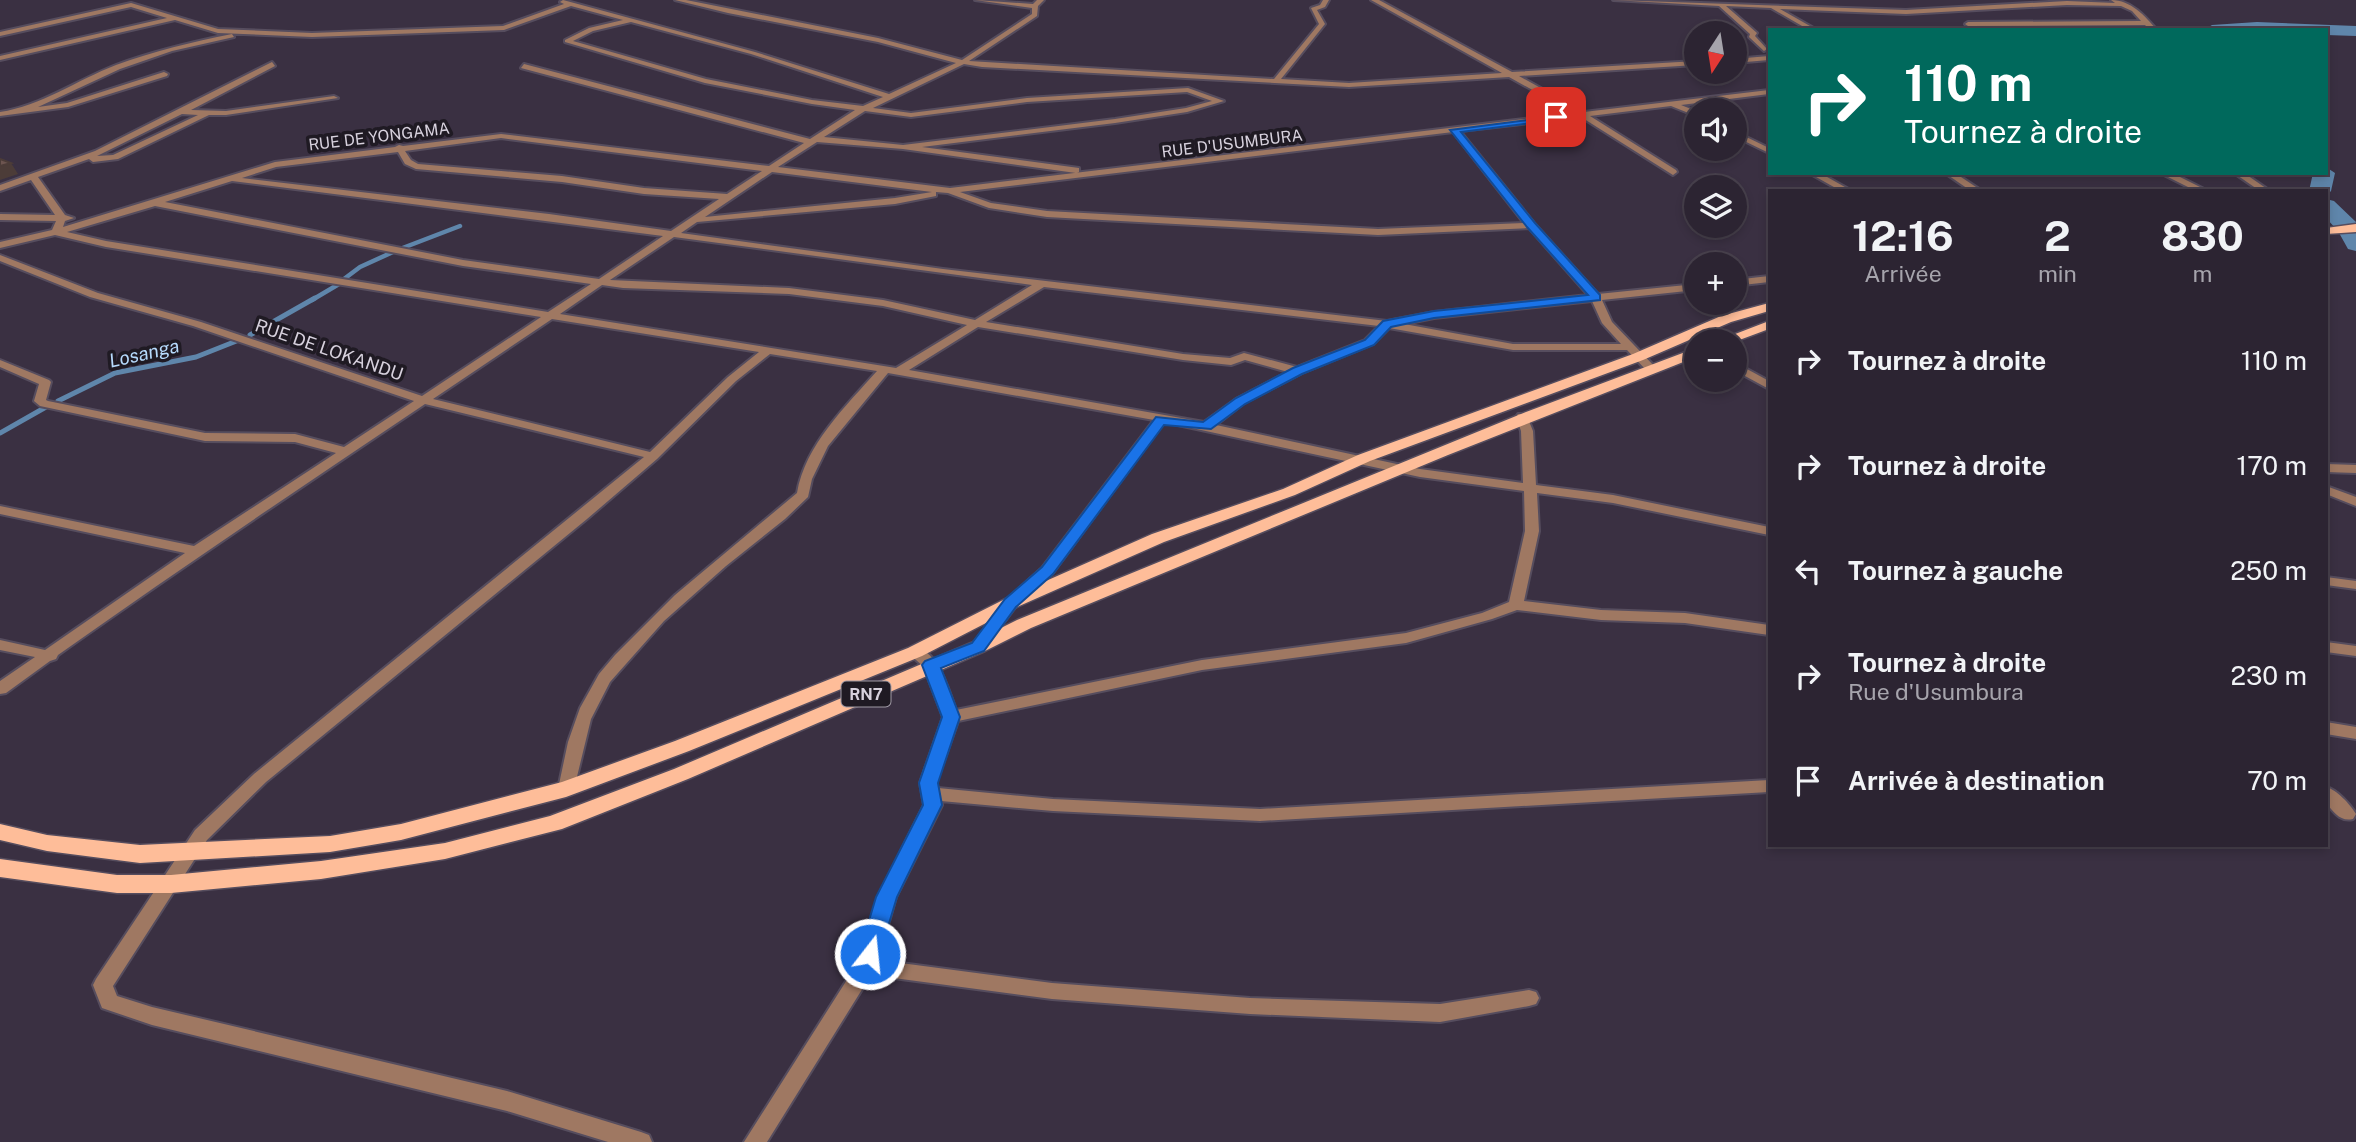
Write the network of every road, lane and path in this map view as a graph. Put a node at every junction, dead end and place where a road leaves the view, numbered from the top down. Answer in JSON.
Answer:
{"nodes":[{"id":1,"x":553,"y":0,"type":"edge"},
{"id":2,"x":678,"y":0,"type":"edge"},
{"id":3,"x":978,"y":0,"type":"edge"},
{"id":4,"x":1326,"y":0,"type":"edge"},
{"id":5,"x":1374,"y":0,"type":"edge"},
{"id":6,"x":1616,"y":0,"type":"edge"},
{"id":7,"x":129,"y":2,"type":"edge"},
{"id":8,"x":2116,"y":2,"type":"edge"},
{"id":9,"x":1038,"y":3,"type":"edge"},
{"id":10,"x":570,"y":4,"type":"junction"},
{"id":11,"x":1722,"y":6,"type":"junction"},
{"id":12,"x":1773,"y":7,"type":"junction"},
{"id":13,"x":176,"y":18,"type":"junction"},
{"id":14,"x":632,"y":20,"type":"junction"},
{"id":15,"x":2144,"y":23,"type":"junction"},
{"id":16,"x":1968,"y":24,"type":"dead end"},
{"id":17,"x":1810,"y":28,"type":"edge"},
{"id":18,"x":2151,"y":28,"type":"edge"},
{"id":19,"x":242,"y":33,"type":"junction"},
{"id":20,"x":0,"y":34,"type":"edge"},
{"id":21,"x":1764,"y":49,"type":"dead end"},
{"id":22,"x":0,"y":58,"type":"edge"},
{"id":23,"x":1768,"y":58,"type":"edge"},
{"id":24,"x":1747,"y":60,"type":"edge"},
{"id":25,"x":961,"y":63,"type":"junction"},
{"id":26,"x":272,"y":64,"type":"dead end"},
{"id":27,"x":1684,"y":64,"type":"edge"},
{"id":28,"x":524,"y":66,"type":"dead end"},
{"id":29,"x":1506,"y":73,"type":"junction"},
{"id":30,"x":164,"y":75,"type":"dead end"},
{"id":31,"x":1275,"y":82,"type":"junction"},
{"id":32,"x":1768,"y":92,"type":"edge"},
{"id":33,"x":888,"y":96,"type":"junction"},
{"id":34,"x":334,"y":98,"type":"dead end"},
{"id":35,"x":1672,"y":103,"type":"junction"},
{"id":36,"x":864,"y":108,"type":"junction"},
{"id":37,"x":1684,"y":108,"type":"edge"},
{"id":38,"x":20,"y":111,"type":"junction"},
{"id":39,"x":181,"y":112,"type":"junction"},
{"id":40,"x":0,"y":114,"type":"edge"},
{"id":41,"x":206,"y":114,"type":"junction"},
{"id":42,"x":1582,"y":114,"type":"junction"},
{"id":43,"x":1455,"y":130,"type":"junction"},
{"id":44,"x":1747,"y":140,"type":"edge"},
{"id":45,"x":813,"y":141,"type":"junction"},
{"id":46,"x":903,"y":146,"type":"junction"},
{"id":47,"x":399,"y":147,"type":"junction"},
{"id":48,"x":1768,"y":150,"type":"edge"},
{"id":49,"x":81,"y":159,"type":"junction"},
{"id":50,"x":771,"y":168,"type":"junction"},
{"id":51,"x":1673,"y":172,"type":"dead end"},
{"id":52,"x":1105,"y":173,"type":"junction"},
{"id":53,"x":32,"y":175,"type":"junction"},
{"id":54,"x":1817,"y":175,"type":"edge"},
{"id":55,"x":1951,"y":175,"type":"edge"},
{"id":56,"x":2168,"y":175,"type":"edge"},
{"id":57,"x":2241,"y":175,"type":"edge"},
{"id":58,"x":229,"y":179,"type":"junction"},
{"id":59,"x":0,"y":188,"type":"edge"},
{"id":60,"x":1843,"y":189,"type":"edge"},
{"id":61,"x":1975,"y":189,"type":"edge"},
{"id":62,"x":2200,"y":189,"type":"edge"},
{"id":63,"x":2263,"y":189,"type":"edge"},
{"id":64,"x":949,"y":191,"type":"junction"},
{"id":65,"x":730,"y":197,"type":"junction"},
{"id":66,"x":152,"y":202,"type":"junction"},
{"id":67,"x":0,"y":217,"type":"edge"},
{"id":68,"x":106,"y":217,"type":"junction"},
{"id":69,"x":62,"y":218,"type":"junction"},
{"id":70,"x":698,"y":220,"type":"junction"},
{"id":71,"x":1531,"y":225,"type":"junction"},
{"id":72,"x":2356,"y":228,"type":"edge"},
{"id":73,"x":2329,"y":231,"type":"edge"},
{"id":74,"x":56,"y":232,"type":"junction"},
{"id":75,"x":675,"y":234,"type":"junction"},
{"id":76,"x":0,"y":245,"type":"edge"},
{"id":77,"x":0,"y":258,"type":"edge"},
{"id":78,"x":1768,"y":279,"type":"edge"},
{"id":79,"x":602,"y":280,"type":"junction"},
{"id":80,"x":1747,"y":282,"type":"edge"},
{"id":81,"x":1043,"y":283,"type":"junction"},
{"id":82,"x":1684,"y":288,"type":"edge"},
{"id":83,"x":1596,"y":298,"type":"junction"},
{"id":84,"x":1768,"y":307,"type":"edge"},
{"id":85,"x":550,"y":315,"type":"junction"},
{"id":86,"x":979,"y":324,"type":"junction"},
{"id":87,"x":1387,"y":324,"type":"junction"},
{"id":88,"x":1768,"y":325,"type":"edge"},
{"id":89,"x":1747,"y":333,"type":"edge"},
{"id":90,"x":766,"y":352,"type":"junction"},
{"id":91,"x":1684,"y":353,"type":"edge"},
{"id":92,"x":1639,"y":358,"type":"junction"},
{"id":93,"x":0,"y":363,"type":"edge"},
{"id":94,"x":891,"y":371,"type":"junction"},
{"id":95,"x":1298,"y":371,"type":"junction"},
{"id":96,"x":1747,"y":373,"type":"edge"},
{"id":97,"x":1768,"y":385,"type":"edge"},
{"id":98,"x":423,"y":400,"type":"junction"},
{"id":99,"x":1521,"y":417,"type":"junction"},
{"id":100,"x":1160,"y":420,"type":"junction"},
{"id":101,"x":1206,"y":426,"type":"junction"},
{"id":102,"x":348,"y":452,"type":"junction"},
{"id":103,"x":653,"y":456,"type":"junction"},
{"id":104,"x":1364,"y":458,"type":"junction"},
{"id":105,"x":2328,"y":468,"type":"edge"},
{"id":106,"x":1402,"y":469,"type":"junction"},
{"id":107,"x":2356,"y":469,"type":"edge"},
{"id":108,"x":1529,"y":488,"type":"junction"},
{"id":109,"x":2328,"y":491,"type":"edge"},
{"id":110,"x":2356,"y":502,"type":"edge"},
{"id":111,"x":0,"y":510,"type":"edge"},
{"id":112,"x":1768,"y":531,"type":"edge"},
{"id":113,"x":196,"y":551,"type":"junction"},
{"id":114,"x":2328,"y":581,"type":"edge"},
{"id":115,"x":2356,"y":585,"type":"edge"},
{"id":116,"x":1011,"y":603,"type":"junction"},
{"id":117,"x":1516,"y":605,"type":"junction"},
{"id":118,"x":1768,"y":630,"type":"edge"},
{"id":119,"x":0,"y":645,"type":"edge"},
{"id":120,"x":978,"y":647,"type":"junction"},
{"id":121,"x":2328,"y":647,"type":"edge"},
{"id":122,"x":2356,"y":651,"type":"edge"},
{"id":123,"x":915,"y":652,"type":"junction"},
{"id":124,"x":51,"y":656,"type":"junction"},
{"id":125,"x":931,"y":665,"type":"junction"},
{"id":126,"x":0,"y":689,"type":"edge"},
{"id":127,"x":951,"y":717,"type":"junction"},
{"id":128,"x":2328,"y":728,"type":"edge"},
{"id":129,"x":2356,"y":733,"type":"edge"},
{"id":130,"x":1768,"y":786,"type":"edge"},
{"id":131,"x":566,"y":789,"type":"junction"},
{"id":132,"x":930,"y":794,"type":"junction"},
{"id":133,"x":2328,"y":795,"type":"edge"},
{"id":134,"x":2347,"y":814,"type":"dead end"},
{"id":135,"x":0,"y":832,"type":"edge"},
{"id":136,"x":188,"y":853,"type":"junction"},
{"id":137,"x":0,"y":868,"type":"edge"},
{"id":138,"x":172,"y":884,"type":"junction"},
{"id":139,"x":866,"y":966,"type":"junction"},
{"id":140,"x":1530,"y":999,"type":"dead end"},
{"id":141,"x":641,"y":1142,"type":"edge"},
{"id":142,"x":755,"y":1142,"type":"edge"}],
"edges":[{"from":1,"to":10,"type":"street"},
{"from":2,"to":25,"type":"street"},
{"from":3,"to":9,"type":"street"},
{"from":4,"to":31,"type":"street"},
{"from":5,"to":29,"type":"street"},
{"from":6,"to":11,"type":"street"},
{"from":7,"to":13,"type":"street"},
{"from":7,"to":20,"type":"street"},
{"from":8,"to":12,"type":"street"},
{"from":8,"to":15,"type":"street"},
{"from":9,"to":25,"type":"street"},
{"from":10,"to":14,"type":"street"},
{"from":10,"to":19,"type":"street"},
{"from":11,"to":12,"type":"street"},
{"from":11,"to":21,"type":"street"},
{"from":12,"to":17,"type":"street"},
{"from":13,"to":19,"type":"street"},
{"from":13,"to":22,"type":"street"},
{"from":14,"to":33,"type":"street"},
{"from":14,"to":36,"type":"street"},
{"from":15,"to":16,"type":"street"},
{"from":15,"to":18,"type":"street"},
{"from":19,"to":38,"type":"street"},
{"from":23,"to":24,"type":"street"},
{"from":25,"to":31,"type":"street"},
{"from":25,"to":33,"type":"street"},
{"from":26,"to":39,"type":"street"},
{"from":27,"to":29,"type":"street"},
{"from":28,"to":45,"type":"street"},
{"from":29,"to":31,"type":"street"},
{"from":29,"to":42,"type":"street"},
{"from":30,"to":38,"type":"street"},
{"from":32,"to":35,"type":"street","name":"RUE D'USUMBURA"},
{"from":33,"to":36,"type":"street"},
{"from":34,"to":41,"type":"street"},
{"from":35,"to":37,"type":"street"},
{"from":35,"to":42,"type":"street","name":"RUE D'USUMBURA"},
{"from":36,"to":45,"type":"street"},
{"from":36,"to":46,"type":"street"},
{"from":38,"to":40,"type":"street"},
{"from":39,"to":41,"type":"street"},
{"from":39,"to":49,"type":"street"},
{"from":41,"to":49,"type":"street"},
{"from":42,"to":43,"type":"street","name":"RUE D'USUMBURA"},
{"from":42,"to":51,"type":"street"},
{"from":43,"to":52,"type":"street","name":"RUE D'USUMBURA"},
{"from":43,"to":71,"type":"street"},
{"from":44,"to":48,"type":"street"},
{"from":45,"to":46,"type":"street"},
{"from":45,"to":50,"type":"street"},
{"from":46,"to":52,"type":"street"},
{"from":47,"to":50,"type":"street","name":"RUE DE YONGAMA"},
{"from":47,"to":58,"type":"street","name":"RUE DE YONGAMA"},
{"from":47,"to":65,"type":"street"},
{"from":49,"to":53,"type":"street"},
{"from":50,"to":64,"type":"street","name":"RUE DE YONGAMA"},
{"from":50,"to":65,"type":"street"},
{"from":52,"to":64,"type":"street","name":"RUE D'USUMBURA"},
{"from":53,"to":59,"type":"street"},
{"from":53,"to":69,"type":"street"},
{"from":54,"to":60,"type":"street"},
{"from":55,"to":61,"type":"street"},
{"from":56,"to":62,"type":"street"},
{"from":57,"to":63,"type":"street"},
{"from":58,"to":66,"type":"street","name":"RUE DE YONGAMA"},
{"from":58,"to":75,"type":"street"},
{"from":64,"to":70,"type":"street","name":"RUE D'USUMBURA"},
{"from":64,"to":71,"type":"street"},
{"from":65,"to":70,"type":"street"},
{"from":66,"to":68,"type":"street","name":"RUE DE YONGAMA"},
{"from":66,"to":79,"type":"street"},
{"from":67,"to":69,"type":"street"},
{"from":68,"to":69,"type":"street"},
{"from":68,"to":74,"type":"street","name":"RUE DE YONGAMA"},
{"from":69,"to":74,"type":"street"},
{"from":70,"to":75,"type":"street"},
{"from":71,"to":83,"type":"street"},
{"from":72,"to":73,"type":"main road"},
{"from":74,"to":76,"type":"street","name":"RUE DE YONGAMA"},
{"from":74,"to":85,"type":"street"},
{"from":75,"to":79,"type":"street"},
{"from":75,"to":81,"type":"street"},
{"from":77,"to":98,"type":"street","name":"RUE DE LOKANDU"},
{"from":78,"to":80,"type":"street"},
{"from":79,"to":85,"type":"street"},
{"from":79,"to":86,"type":"street"},
{"from":81,"to":86,"type":"street"},
{"from":81,"to":87,"type":"street"},
{"from":82,"to":83,"type":"street"},
{"from":83,"to":87,"type":"street"},
{"from":83,"to":92,"type":"street"},
{"from":84,"to":92,"type":"main road","number":"RN7"},
{"from":85,"to":90,"type":"street"},
{"from":85,"to":98,"type":"street"},
{"from":86,"to":94,"type":"street"},
{"from":86,"to":95,"type":"street"},
{"from":87,"to":92,"type":"street"},
{"from":87,"to":95,"type":"street"},
{"from":88,"to":89,"type":"main road"},
{"from":90,"to":94,"type":"street"},
{"from":90,"to":103,"type":"street"},
{"from":91,"to":92,"type":"main road","number":"RN7"},
{"from":92,"to":99,"type":"main road","number":"RN7"},
{"from":92,"to":104,"type":"main road","number":"RN7"},
{"from":93,"to":102,"type":"street"},
{"from":94,"to":100,"type":"street"},
{"from":94,"to":131,"type":"street"},
{"from":95,"to":101,"type":"street"},
{"from":96,"to":97,"type":"street"},
{"from":98,"to":102,"type":"street"},
{"from":98,"to":103,"type":"street","name":"RUE DE LOKANDU"},
{"from":99,"to":106,"type":"main road","number":"RN7"},
{"from":99,"to":108,"type":"street"},
{"from":100,"to":101,"type":"street"},
{"from":100,"to":116,"type":"street"},
{"from":101,"to":104,"type":"street"},
{"from":102,"to":113,"type":"street"},
{"from":103,"to":136,"type":"street"},
{"from":104,"to":106,"type":"street"},
{"from":104,"to":116,"type":"main road","number":"RN7"},
{"from":105,"to":107,"type":"street"},
{"from":106,"to":108,"type":"street"},
{"from":106,"to":120,"type":"main road","number":"RN7"},
{"from":108,"to":112,"type":"street"},
{"from":108,"to":117,"type":"street"},
{"from":109,"to":110,"type":"street"},
{"from":111,"to":113,"type":"street"},
{"from":113,"to":124,"type":"street"},
{"from":114,"to":115,"type":"street"},
{"from":116,"to":120,"type":"street"},
{"from":116,"to":123,"type":"main road","number":"RN7"},
{"from":117,"to":118,"type":"street"},
{"from":117,"to":127,"type":"street"},
{"from":119,"to":124,"type":"street"},
{"from":120,"to":125,"type":"main road","number":"RN7"},
{"from":121,"to":122,"type":"street"},
{"from":123,"to":125,"type":"street"},
{"from":123,"to":131,"type":"main road","number":"RN7"},
{"from":124,"to":126,"type":"street"},
{"from":125,"to":127,"type":"street"},
{"from":125,"to":138,"type":"main road","number":"RN7"},
{"from":127,"to":132,"type":"street"},
{"from":128,"to":129,"type":"street"},
{"from":130,"to":132,"type":"street"},
{"from":131,"to":136,"type":"main road","number":"RN7"},
{"from":132,"to":139,"type":"street"},
{"from":133,"to":134,"type":"street"},
{"from":135,"to":136,"type":"main road","number":"RN7"},
{"from":136,"to":138,"type":"street"},
{"from":137,"to":138,"type":"main road","number":"RN7"},
{"from":138,"to":141,"type":"street"},
{"from":139,"to":140,"type":"street"},
{"from":139,"to":142,"type":"street"}]}
